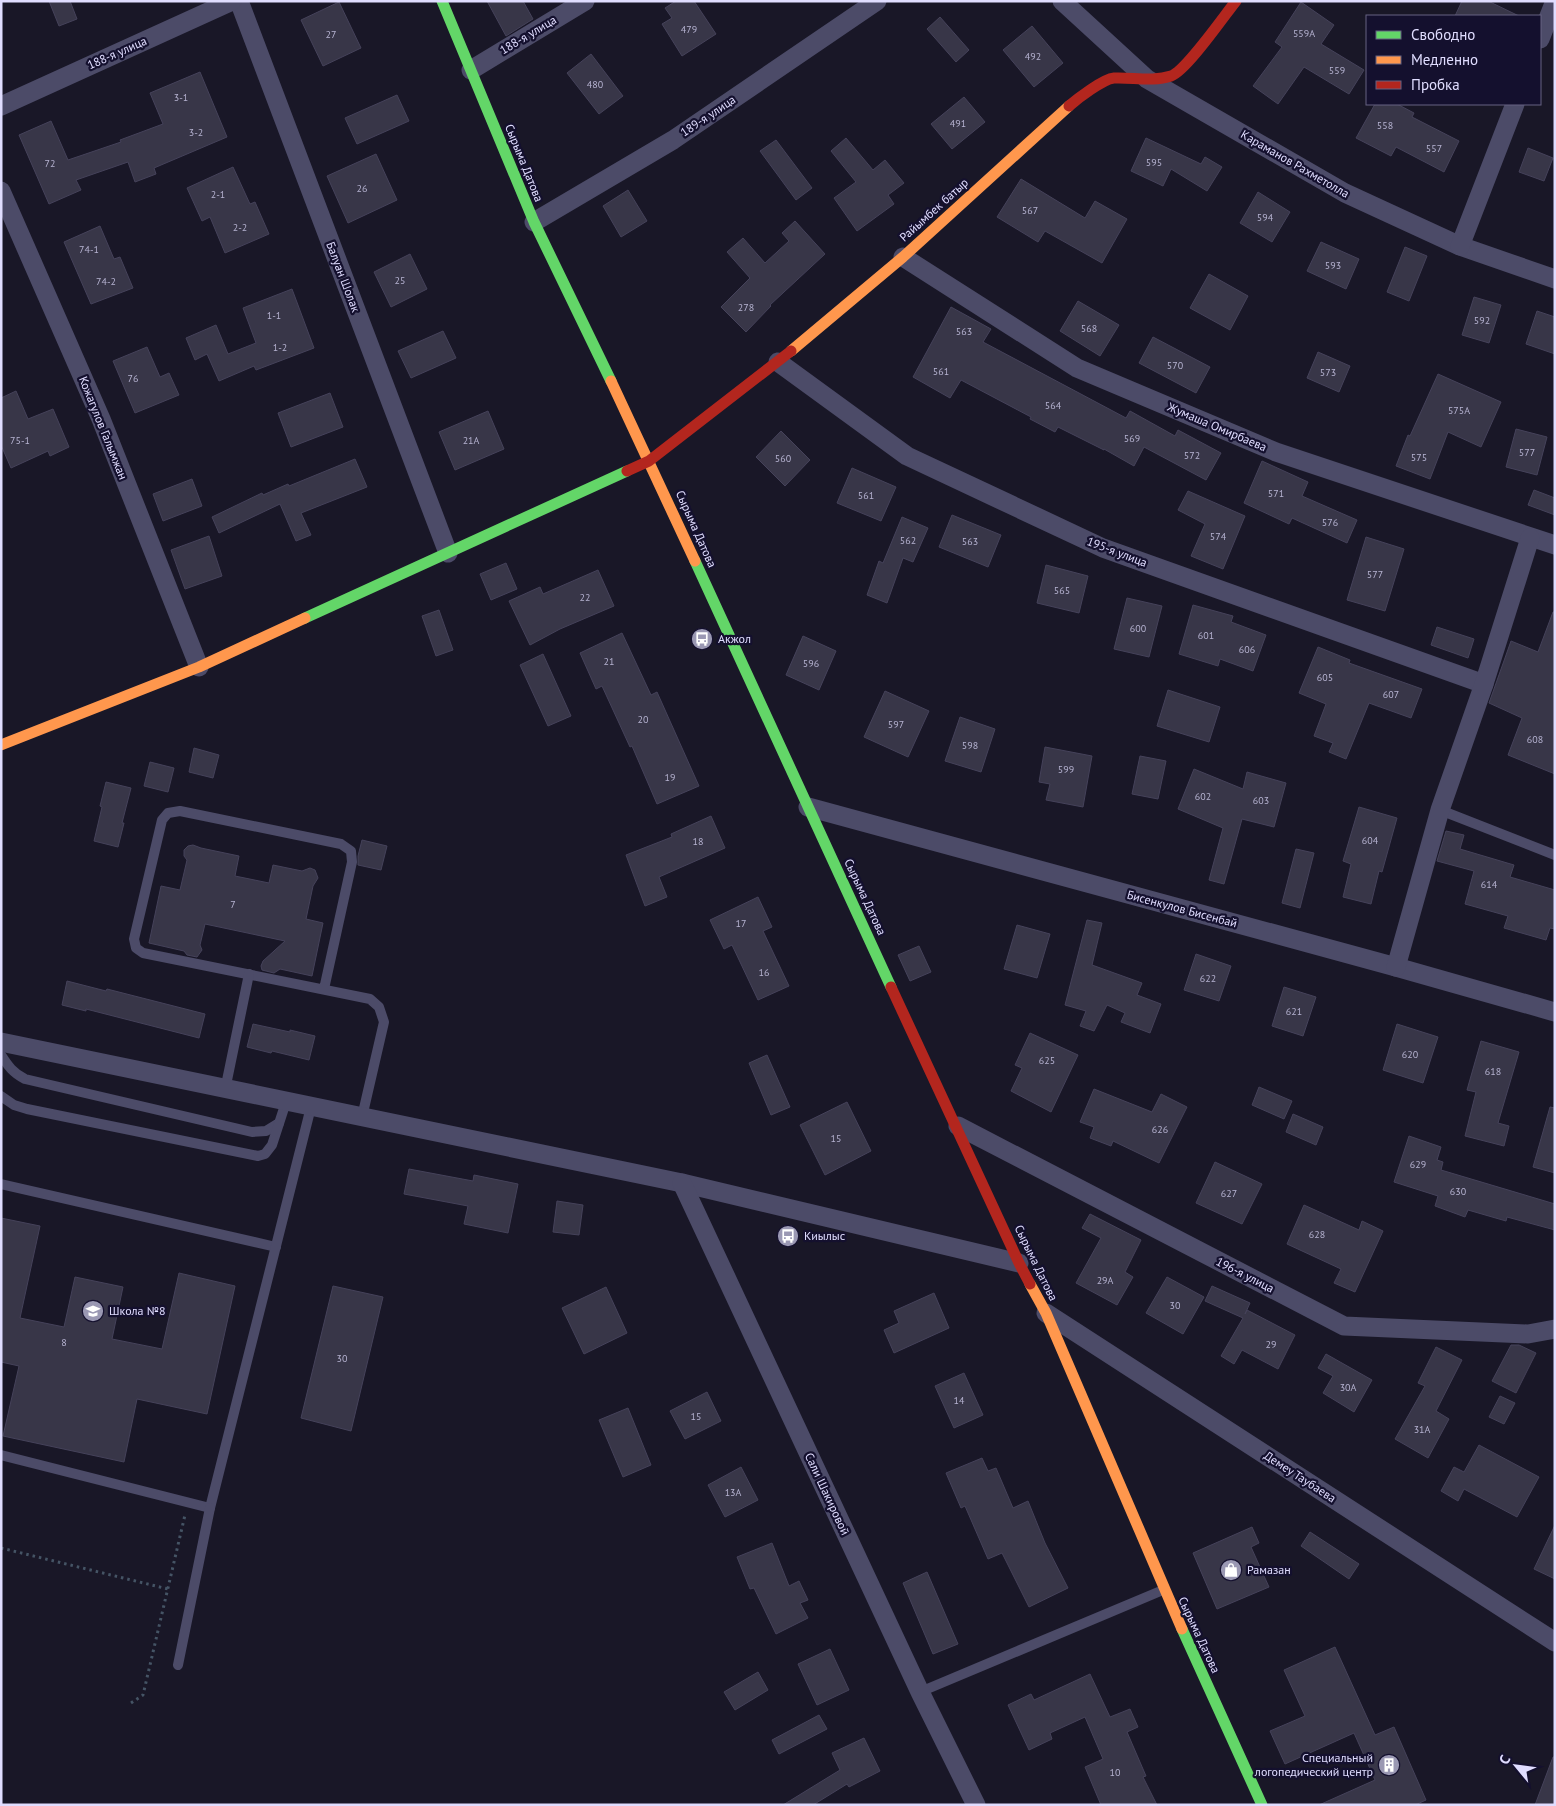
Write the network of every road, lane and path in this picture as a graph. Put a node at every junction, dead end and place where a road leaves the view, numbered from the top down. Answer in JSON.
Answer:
{"nodes":[{"id":1,"x":232,"y":1,"type":"edge"},
{"id":2,"x":238,"y":1,"type":"edge"},
{"id":3,"x":442,"y":1,"type":"edge"},
{"id":4,"x":585,"y":1,"type":"edge"},
{"id":5,"x":877,"y":1,"type":"edge"},
{"id":6,"x":1062,"y":1,"type":"edge"},
{"id":7,"x":1236,"y":1,"type":"edge"},
{"id":8,"x":1552,"y":6,"type":"dead end"},
{"id":9,"x":1541,"y":36,"type":"edge"},
{"id":10,"x":471,"y":70,"type":"junction"},
{"id":11,"x":1147,"y":79,"type":"junction"},
{"id":12,"x":1515,"y":105,"type":"edge"},
{"id":13,"x":1,"y":106,"type":"edge"},
{"id":14,"x":1,"y":191,"type":"edge"},
{"id":15,"x":534,"y":222,"type":"junction"},
{"id":16,"x":1460,"y":246,"type":"junction"},
{"id":17,"x":903,"y":257,"type":"junction"},
{"id":18,"x":1555,"y":279,"type":"edge"},
{"id":19,"x":778,"y":362,"type":"junction"},
{"id":20,"x":650,"y":461,"type":"junction"},
{"id":21,"x":1530,"y":538,"type":"junction"},
{"id":22,"x":1555,"y":546,"type":"edge"},
{"id":23,"x":448,"y":553,"type":"junction"},
{"id":24,"x":198,"y":667,"type":"junction"},
{"id":25,"x":1484,"y":684,"type":"junction"},
{"id":26,"x":1,"y":745,"type":"edge"},
{"id":27,"x":808,"y":808,"type":"junction"},
{"id":28,"x":1440,"y":810,"type":"junction"},
{"id":29,"x":1555,"y":855,"type":"edge"},
{"id":30,"x":1396,"y":967,"type":"junction"},
{"id":31,"x":249,"y":974,"type":"junction"},
{"id":32,"x":324,"y":989,"type":"junction"},
{"id":33,"x":1555,"y":1012,"type":"edge"},
{"id":34,"x":2,"y":1048,"type":"edge"},
{"id":35,"x":225,"y":1090,"type":"junction"},
{"id":36,"x":1,"y":1096,"type":"edge"},
{"id":37,"x":286,"y":1102,"type":"junction"},
{"id":38,"x":311,"y":1107,"type":"junction"},
{"id":39,"x":362,"y":1117,"type":"junction"},
{"id":40,"x":279,"y":1123,"type":"junction"},
{"id":41,"x":958,"y":1126,"type":"junction"},
{"id":42,"x":682,"y":1182,"type":"junction"},
{"id":43,"x":1,"y":1184,"type":"edge"},
{"id":44,"x":276,"y":1247,"type":"junction"},
{"id":45,"x":1019,"y":1263,"type":"junction"},
{"id":46,"x":1046,"y":1313,"type":"junction"},
{"id":47,"x":1555,"y":1329,"type":"edge"},
{"id":48,"x":1,"y":1455,"type":"edge"},
{"id":49,"x":188,"y":1502,"type":"junction"},
{"id":50,"x":210,"y":1508,"type":"junction"},
{"id":51,"x":1,"y":1548,"type":"edge"},
{"id":52,"x":168,"y":1589,"type":"junction"},
{"id":53,"x":1164,"y":1590,"type":"junction"},
{"id":54,"x":1555,"y":1642,"type":"edge"},
{"id":55,"x":178,"y":1665,"type":"dead end"},
{"id":56,"x":920,"y":1692,"type":"junction"},
{"id":57,"x":131,"y":1703,"type":"dead end"},
{"id":58,"x":976,"y":1805,"type":"edge"},
{"id":59,"x":1262,"y":1805,"type":"edge"}],
"edges":[{"from":1,"to":13,"type":"street","name":"188-я улица"},
{"from":2,"to":23,"type":"street","name":"Балуан Шолак"},
{"from":3,"to":10,"type":"street","name":"Сырыма Датова"},
{"from":4,"to":10,"type":"street","name":"188-я улица"},
{"from":5,"to":15,"type":"street","name":"189-я улица"},
{"from":6,"to":11,"type":"street","name":"Караманов Рахметолла"},
{"from":7,"to":11,"type":"street","name":"Райымбек батыр"},
{"from":8,"to":9,"type":"street"},
{"from":10,"to":15,"type":"street","name":"Сырыма Датова"},
{"from":11,"to":16,"type":"street","name":"Караманов Рахметолла"},
{"from":11,"to":17,"type":"street","name":"Райымбек батыр"},
{"from":12,"to":16,"type":"street"},
{"from":14,"to":24,"type":"street","name":"Кожагулов Галымжан"},
{"from":15,"to":20,"type":"street","name":"Сырыма Датова"},
{"from":16,"to":18,"type":"street","name":"Караманов Рахметолла"},
{"from":17,"to":19,"type":"street","name":"Райымбек батыр"},
{"from":17,"to":21,"type":"street","name":"Жумаша Омирбаева"},
{"from":19,"to":20,"type":"street","name":"Райымбек батыр"},
{"from":19,"to":25,"type":"street","name":"195-я улица"},
{"from":20,"to":23,"type":"street","name":"Райымбек батыр"},
{"from":20,"to":27,"type":"street","name":"Сырыма Датова"},
{"from":21,"to":22,"type":"street","name":"Жумаша Омирбаева"},
{"from":21,"to":25,"type":"street"},
{"from":23,"to":24,"type":"street","name":"Райымбек батыр"},
{"from":24,"to":26,"type":"street","name":"Райымбек батыр"},
{"from":25,"to":28,"type":"street"},
{"from":27,"to":30,"type":"street","name":"Бисенкулов Бисенбай"},
{"from":27,"to":41,"type":"street","name":"Сырыма Датова"},
{"from":28,"to":29,"type":"lane"},
{"from":28,"to":30,"type":"street"},
{"from":30,"to":33,"type":"street","name":"Бисенкулов Бисенбай"},
{"from":31,"to":32,"type":"lane"},
{"from":31,"to":32,"type":"lane"},
{"from":31,"to":35,"type":"lane"},
{"from":32,"to":39,"type":"lane"},
{"from":34,"to":35,"type":"street"},
{"from":34,"to":40,"type":"lane"},
{"from":35,"to":37,"type":"street"},
{"from":36,"to":40,"type":"lane"},
{"from":37,"to":38,"type":"street"},
{"from":37,"to":40,"type":"lane"},
{"from":38,"to":39,"type":"street"},
{"from":38,"to":44,"type":"lane"},
{"from":39,"to":42,"type":"street"},
{"from":41,"to":45,"type":"street","name":"Сырыма Датова"},
{"from":41,"to":47,"type":"street","name":"196-я улица"},
{"from":42,"to":45,"type":"street"},
{"from":42,"to":56,"type":"street","name":"Сали Шакировой"},
{"from":43,"to":44,"type":"lane"},
{"from":44,"to":50,"type":"lane"},
{"from":45,"to":46,"type":"street","name":"Сырыма Датова"},
{"from":46,"to":53,"type":"street","name":"Сырыма Датова"},
{"from":46,"to":54,"type":"street","name":"Демеу Таубаева"},
{"from":48,"to":49,"type":"lane"},
{"from":49,"to":50,"type":"lane"},
{"from":49,"to":52,"type":"path"},
{"from":50,"to":55,"type":"lane"},
{"from":51,"to":52,"type":"path"},
{"from":52,"to":57,"type":"path"},
{"from":53,"to":56,"type":"lane"},
{"from":53,"to":59,"type":"street","name":"Сырыма Датова"},
{"from":56,"to":58,"type":"street","name":"Сали Шакировой"}]}
